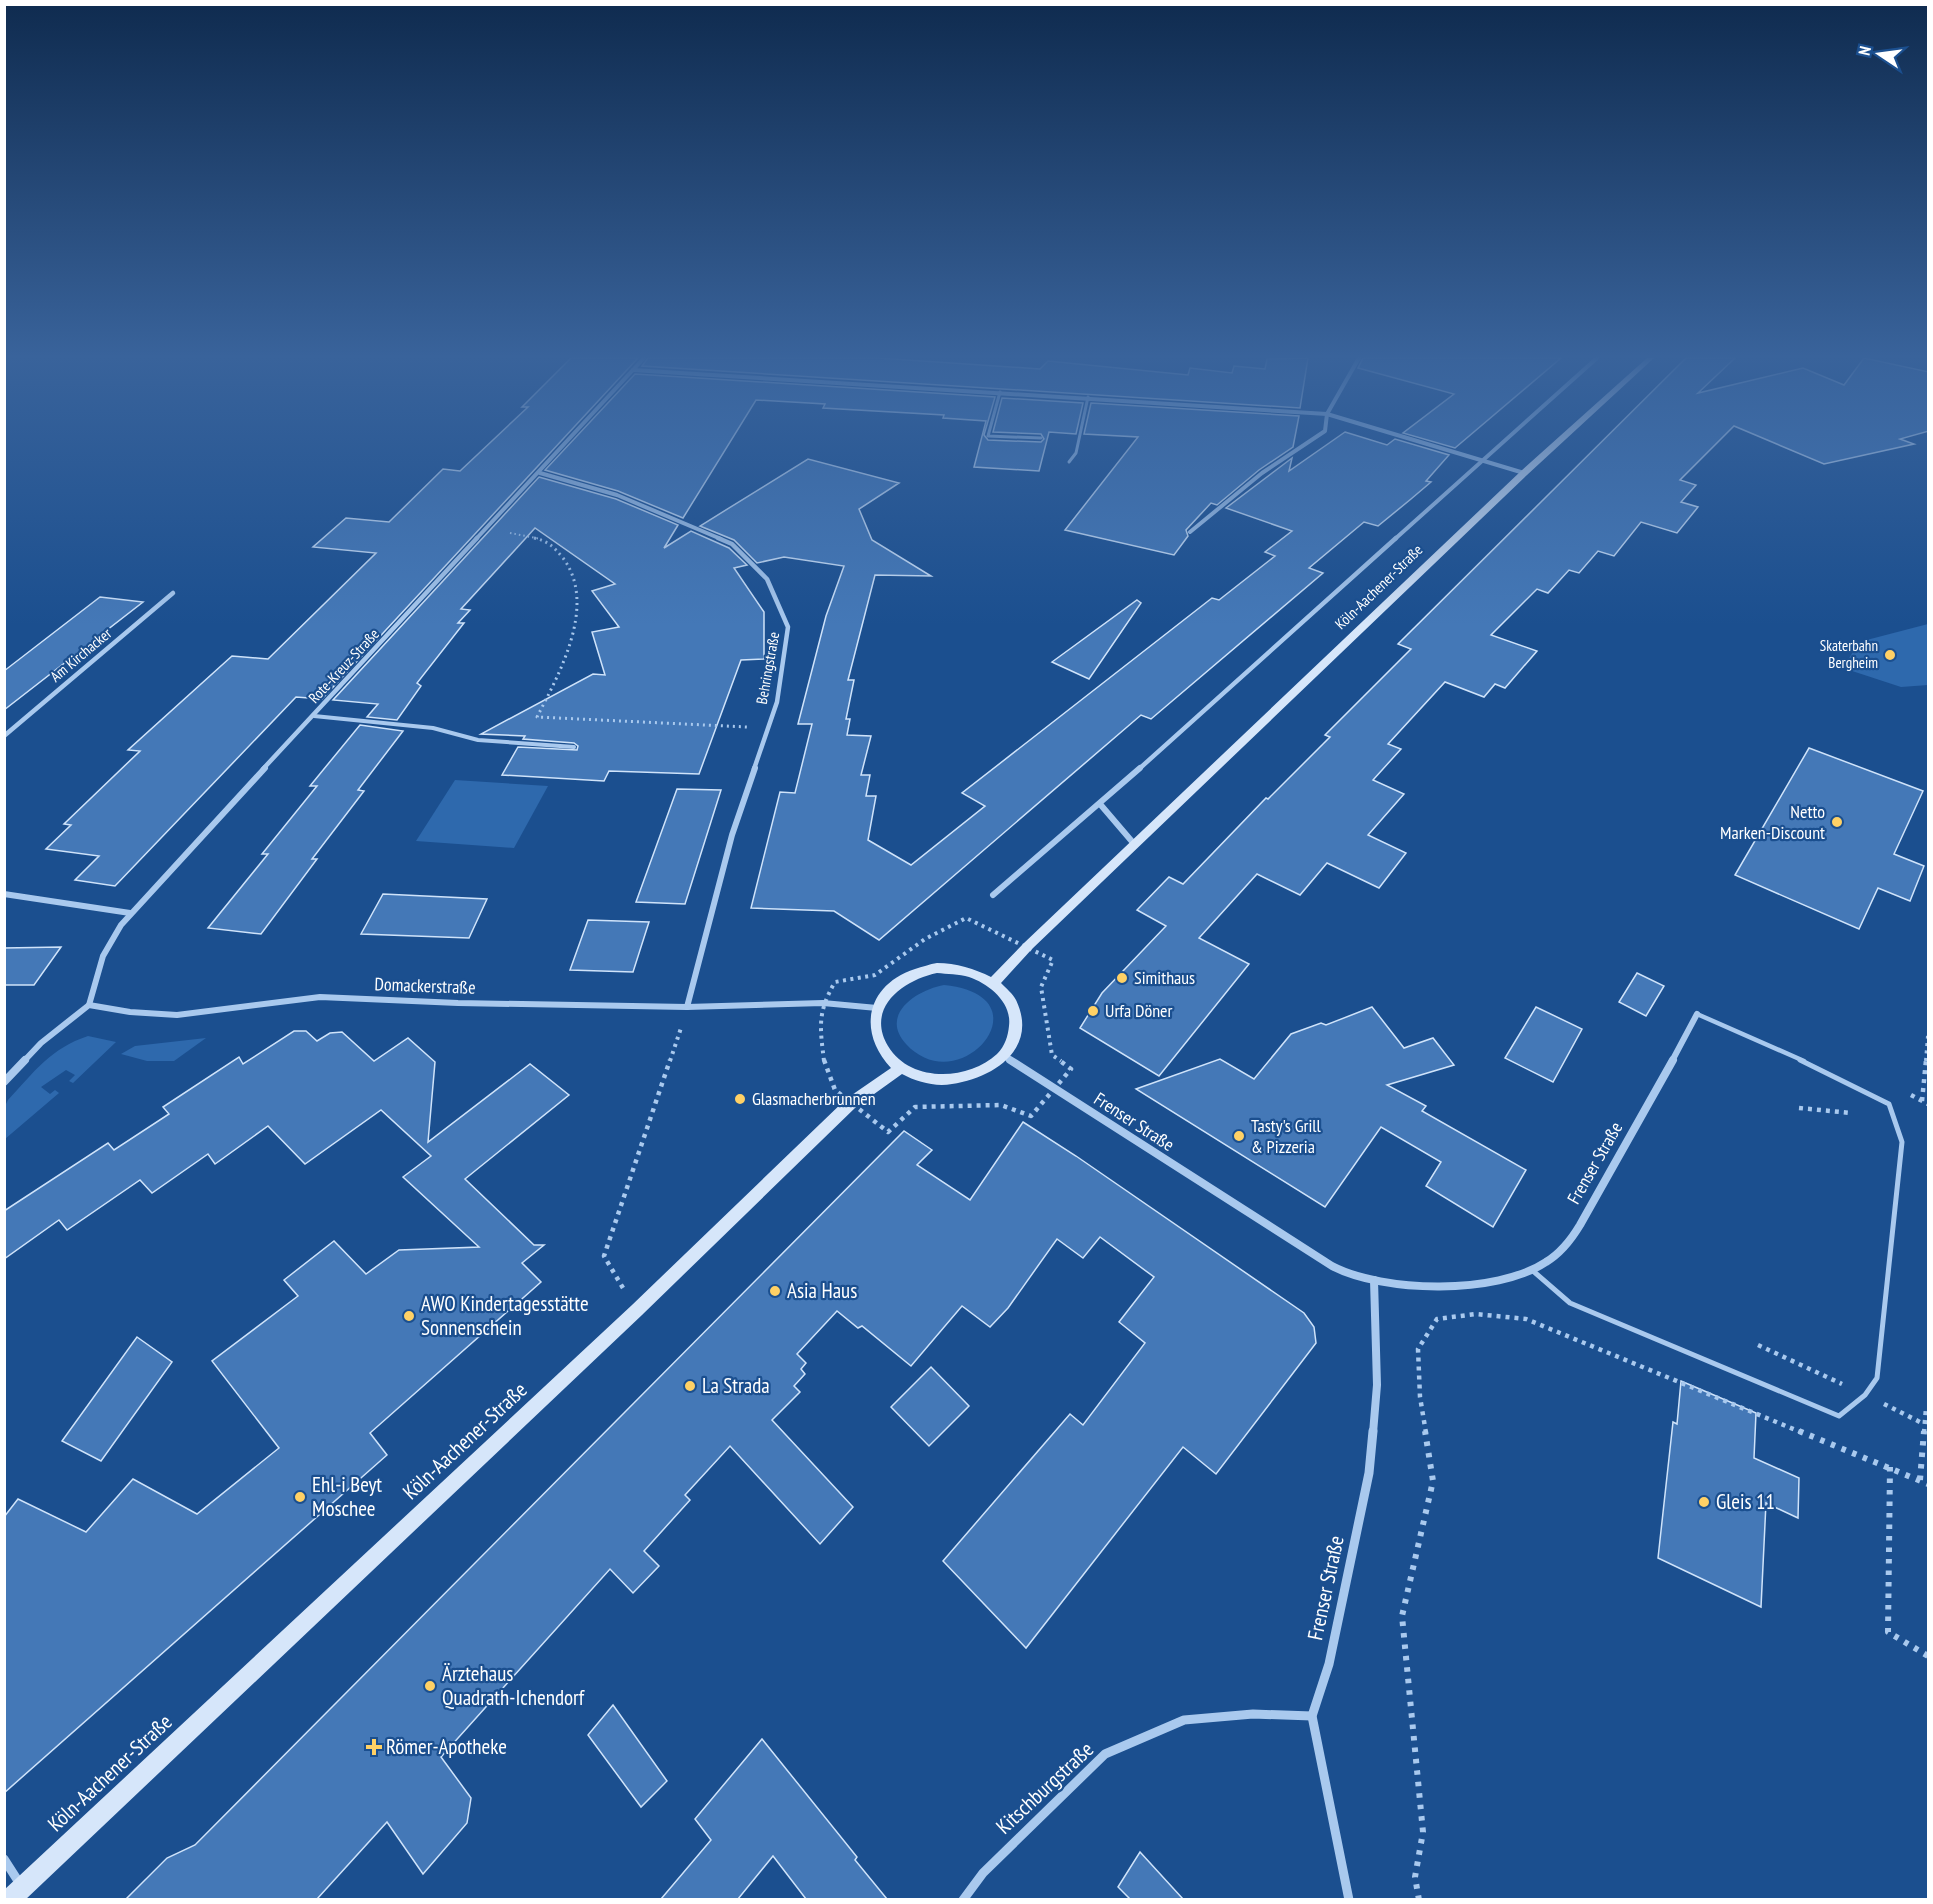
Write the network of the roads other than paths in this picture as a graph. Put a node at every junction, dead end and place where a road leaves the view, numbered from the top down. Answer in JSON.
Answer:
{"nodes":[{"id":1,"x":564,"y":447,"type":"edge"},
{"id":2,"x":1077,"y":447,"type":"edge"},
{"id":3,"x":1301,"y":447,"type":"edge"},
{"id":4,"x":1435,"y":447,"type":"edge"},
{"id":5,"x":1497,"y":447,"type":"edge"},
{"id":6,"x":1553,"y":447,"type":"edge"},
{"id":7,"x":1481,"y":461,"type":"junction"},
{"id":8,"x":1069,"y":462,"type":"dead end"},
{"id":9,"x":540,"y":473,"type":"junction"},
{"id":10,"x":1524,"y":473,"type":"junction"},
{"id":11,"x":1190,"y":532,"type":"dead end"},
{"id":12,"x":173,"y":593,"type":"dead end"},
{"id":13,"x":314,"y":716,"type":"junction"},
{"id":14,"x":4,"y":736,"type":"edge"},
{"id":15,"x":574,"y":747,"type":"dead end"},
{"id":16,"x":1100,"y":804,"type":"junction"},
{"id":17,"x":1135,"y":845,"type":"junction"},
{"id":18,"x":4,"y":894,"type":"edge"},
{"id":19,"x":993,"y":895,"type":"dead end"},
{"id":20,"x":130,"y":913,"type":"junction"},
{"id":21,"x":994,"y":982,"type":"junction"},
{"id":22,"x":89,"y":1005,"type":"junction"},
{"id":23,"x":687,"y":1007,"type":"junction"},
{"id":24,"x":877,"y":1008,"type":"junction"},
{"id":25,"x":1697,"y":1014,"type":"joint"},
{"id":26,"x":1004,"y":1056,"type":"junction"},
{"id":27,"x":901,"y":1068,"type":"junction"},
{"id":28,"x":4,"y":1082,"type":"edge"},
{"id":29,"x":1532,"y":1270,"type":"junction"},
{"id":30,"x":1374,"y":1280,"type":"junction"},
{"id":31,"x":1312,"y":1716,"type":"junction"},
{"id":32,"x":4,"y":1859,"type":"edge"},
{"id":33,"x":22,"y":1887,"type":"junction"},
{"id":34,"x":9,"y":1899,"type":"edge"},
{"id":35,"x":963,"y":1899,"type":"edge"},
{"id":36,"x":1349,"y":1899,"type":"edge"}],
"edges":[{"from":1,"to":9,"type":"street","name":"Rote-Kreuz-Straße"},
{"from":2,"to":8,"type":"lane"},
{"from":3,"to":11,"type":"street"},
{"from":4,"to":7,"type":"street"},
{"from":5,"to":7,"type":"street","name":"Köln-Aachener-Straße"},
{"from":6,"to":10,"type":"main road","name":"Köln-Aachener-Straße"},
{"from":7,"to":10,"type":"street"},
{"from":7,"to":16,"type":"street","name":"Köln-Aachener-Straße"},
{"from":9,"to":13,"type":"street","name":"Rote-Kreuz-Straße"},
{"from":9,"to":23,"type":"street","name":"Behringstraße"},
{"from":10,"to":17,"type":"main road","name":"Köln-Aachener-Straße"},
{"from":12,"to":14,"type":"street","name":"Am Kirchacker"},
{"from":13,"to":15,"type":"lane"},
{"from":13,"to":20,"type":"street","name":"Rote-Kreuz-Straße"},
{"from":16,"to":17,"type":"street"},
{"from":16,"to":19,"type":"street","name":"Köln-Aachener-Straße"},
{"from":17,"to":21,"type":"main road","name":"Köln-Aachener-Straße"},
{"from":18,"to":20,"type":"street"},
{"from":20,"to":22,"type":"street","name":"Rote-Kreuz-Straße"},
{"from":21,"to":24,"type":"main road"},
{"from":21,"to":26,"type":"main road"},
{"from":22,"to":23,"type":"street","name":"Domackerstraße"},
{"from":22,"to":28,"type":"street"},
{"from":23,"to":24,"type":"street","name":"Domackerstraße"},
{"from":24,"to":27,"type":"main road"},
{"from":25,"to":29,"type":"street","name":"Frenser Straße"},
{"from":25,"to":29,"type":"lane"},
{"from":26,"to":27,"type":"main road"},
{"from":26,"to":30,"type":"street","name":"Frenser Straße"},
{"from":27,"to":33,"type":"main road","name":"Köln-Aachener-Straße"},
{"from":29,"to":30,"type":"street","name":"Frenser Straße"},
{"from":30,"to":31,"type":"street","name":"Frenser Straße"},
{"from":31,"to":35,"type":"street","name":"Kitschburgstraße"},
{"from":31,"to":36,"type":"street","name":"Frenser Straße"},
{"from":32,"to":33,"type":"street"},
{"from":33,"to":34,"type":"main road","name":"Köln-Aachener-Straße"}]}
